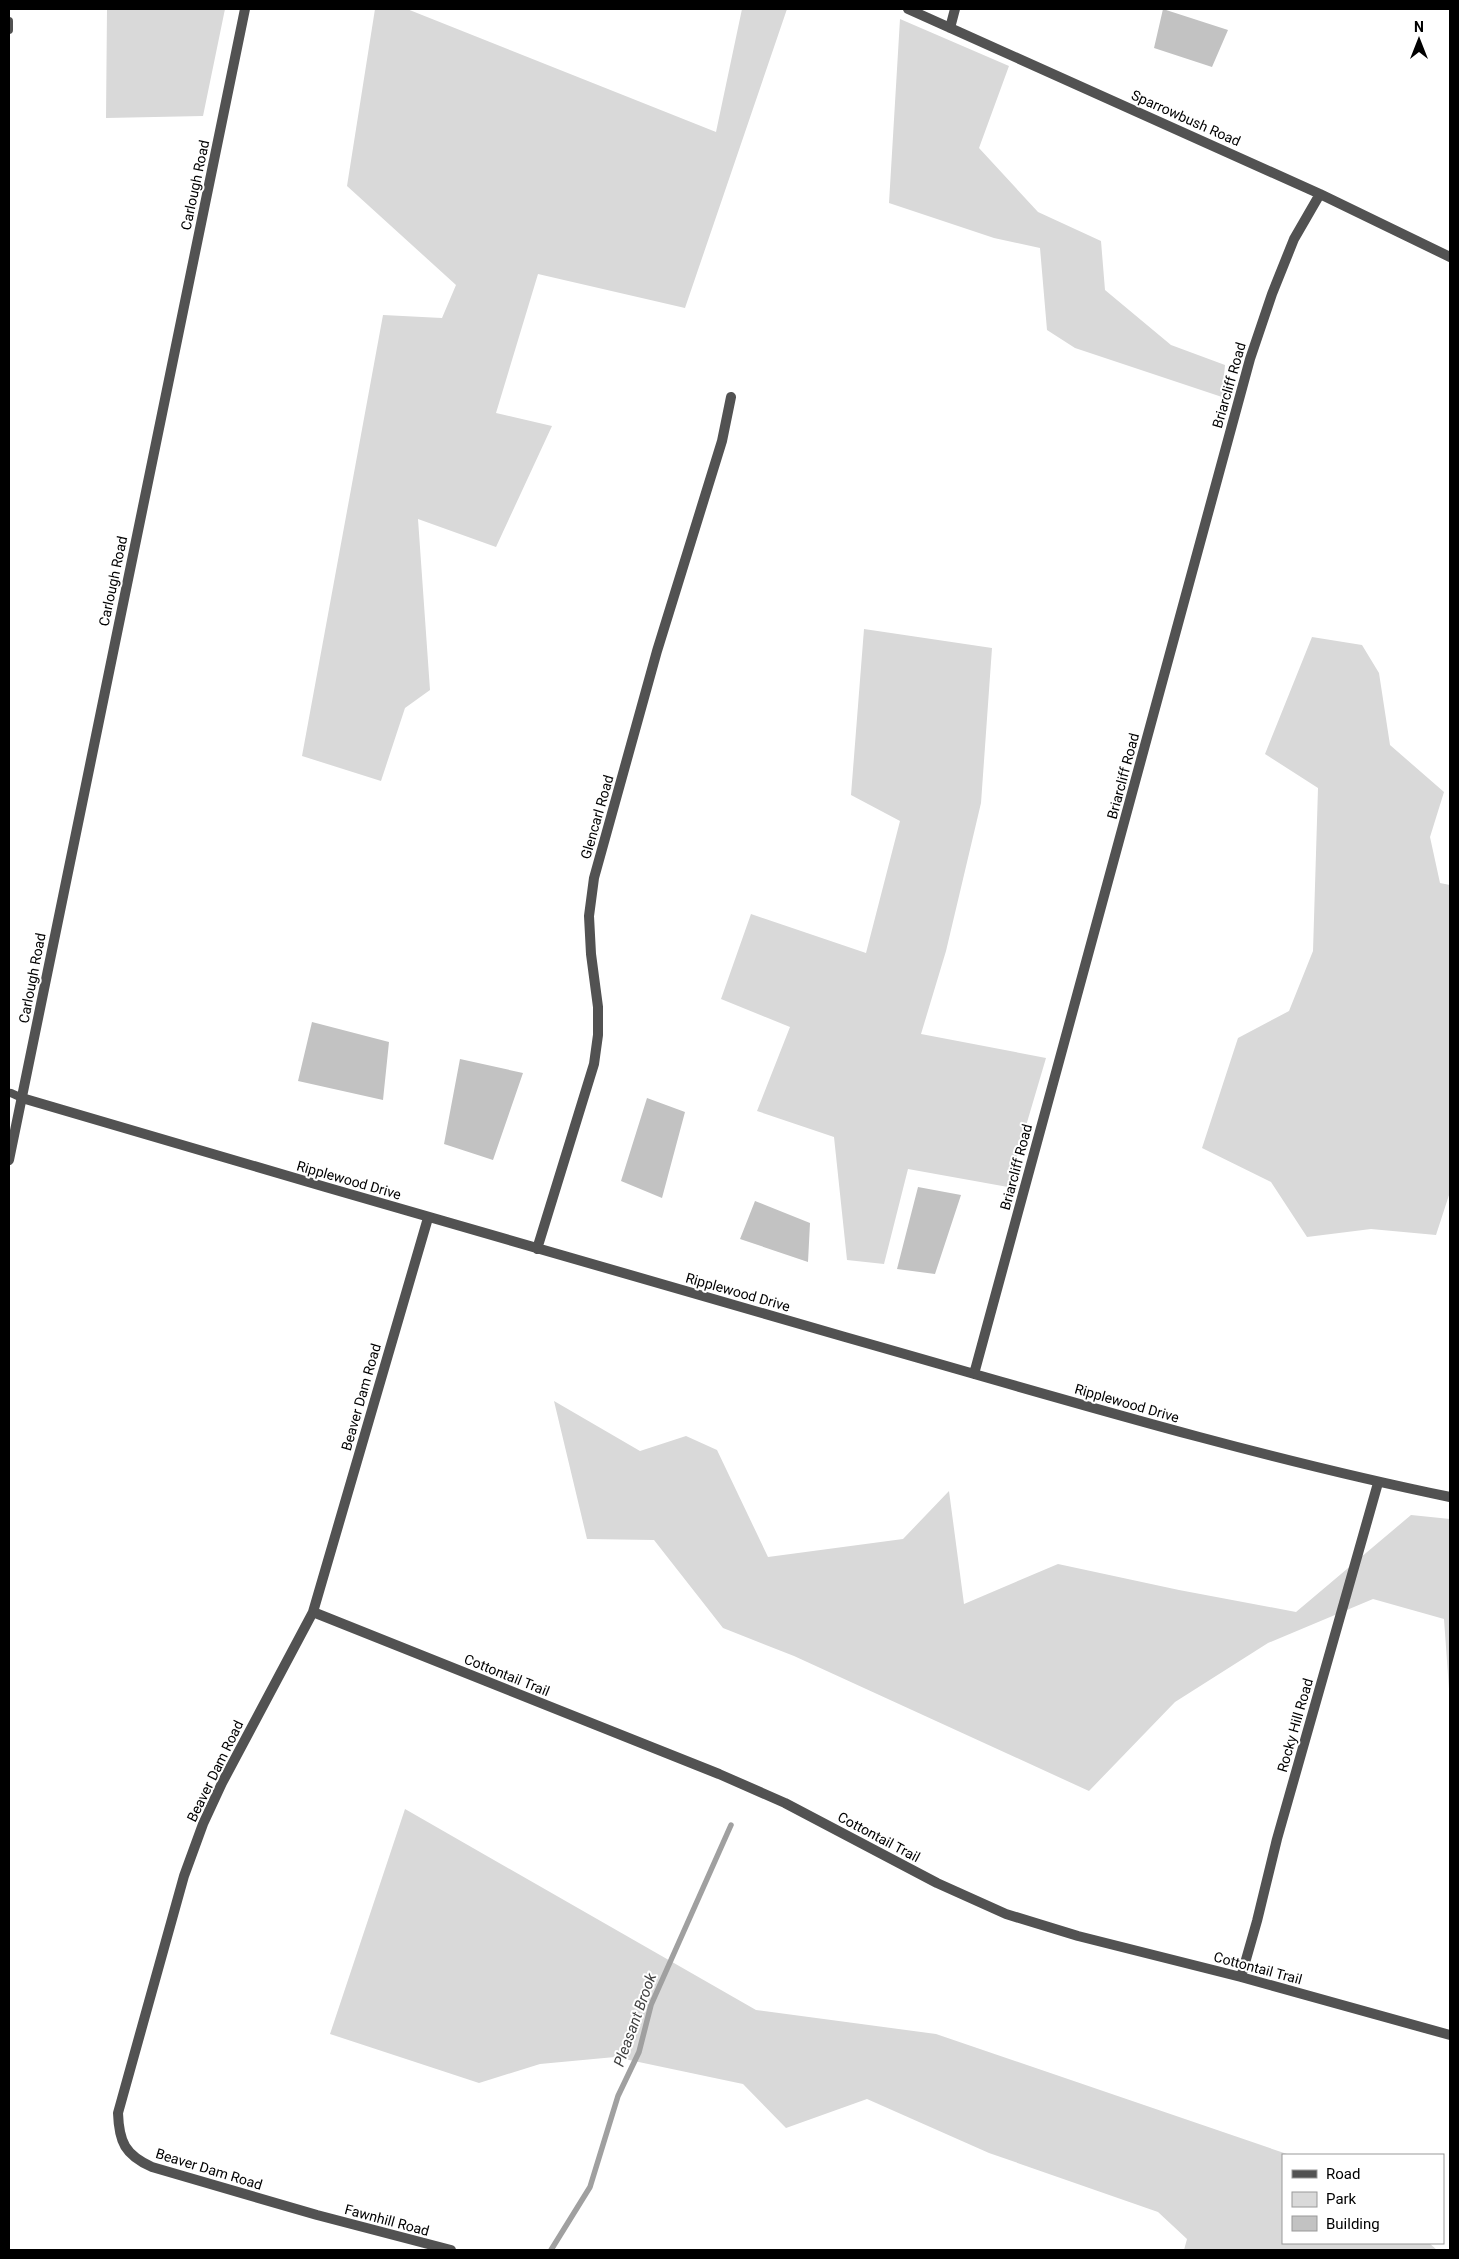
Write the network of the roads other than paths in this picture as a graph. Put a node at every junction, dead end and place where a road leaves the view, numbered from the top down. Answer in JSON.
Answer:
{"nodes":[{"id":1,"x":245,"y":9,"type":"edge"},
{"id":2,"x":908,"y":9,"type":"edge"},
{"id":3,"x":954,"y":9,"type":"edge"},
{"id":4,"x":9,"y":21,"type":"edge"},
{"id":5,"x":950,"y":28,"type":"junction"},
{"id":6,"x":9,"y":30,"type":"edge"},
{"id":7,"x":1320,"y":194,"type":"junction"},
{"id":8,"x":1450,"y":257,"type":"edge"},
{"id":9,"x":731,"y":397,"type":"dead end"},
{"id":10,"x":9,"y":1093,"type":"edge"},
{"id":11,"x":22,"y":1098,"type":"junction"},
{"id":12,"x":9,"y":1160,"type":"edge"},
{"id":13,"x":428,"y":1218,"type":"junction"},
{"id":14,"x":537,"y":1249,"type":"junction"},
{"id":15,"x":974,"y":1374,"type":"junction"},
{"id":16,"x":1378,"y":1482,"type":"junction"},
{"id":17,"x":1450,"y":1497,"type":"edge"},
{"id":18,"x":313,"y":1612,"type":"junction"},
{"id":19,"x":1241,"y":1977,"type":"junction"},
{"id":20,"x":1450,"y":2035,"type":"edge"},
{"id":21,"x":317,"y":2216,"type":"joint"},
{"id":22,"x":451,"y":2250,"type":"edge"}],
"edges":[{"from":1,"to":11,"type":"street","name":"Carlough Road"},
{"from":2,"to":5,"type":"street","name":"Sparrowbush Road"},
{"from":3,"to":5,"type":"street"},
{"from":4,"to":6,"type":"lane"},
{"from":5,"to":7,"type":"street","name":"Sparrowbush Road"},
{"from":7,"to":8,"type":"street","name":"Sparrowbush Road"},
{"from":7,"to":15,"type":"street","name":"Briarcliff Road"},
{"from":9,"to":14,"type":"street","name":"Glencarl Road"},
{"from":10,"to":11,"type":"lane"},
{"from":11,"to":12,"type":"street","name":"Carlough Road"},
{"from":11,"to":13,"type":"street","name":"Ripplewood Drive"},
{"from":13,"to":14,"type":"street","name":"Ripplewood Drive"},
{"from":13,"to":18,"type":"street","name":"Beaver Dam Road"},
{"from":14,"to":15,"type":"street","name":"Ripplewood Drive"},
{"from":15,"to":16,"type":"street","name":"Ripplewood Drive"},
{"from":16,"to":17,"type":"street","name":"Ripplewood Drive"},
{"from":16,"to":19,"type":"street","name":"Rocky Hill Road"},
{"from":18,"to":19,"type":"street","name":"Cottontail Trail"},
{"from":18,"to":21,"type":"street","name":"Beaver Dam Road"},
{"from":19,"to":20,"type":"street","name":"Cottontail Trail"},
{"from":21,"to":22,"type":"street","name":"Fawnhill Road"}]}
